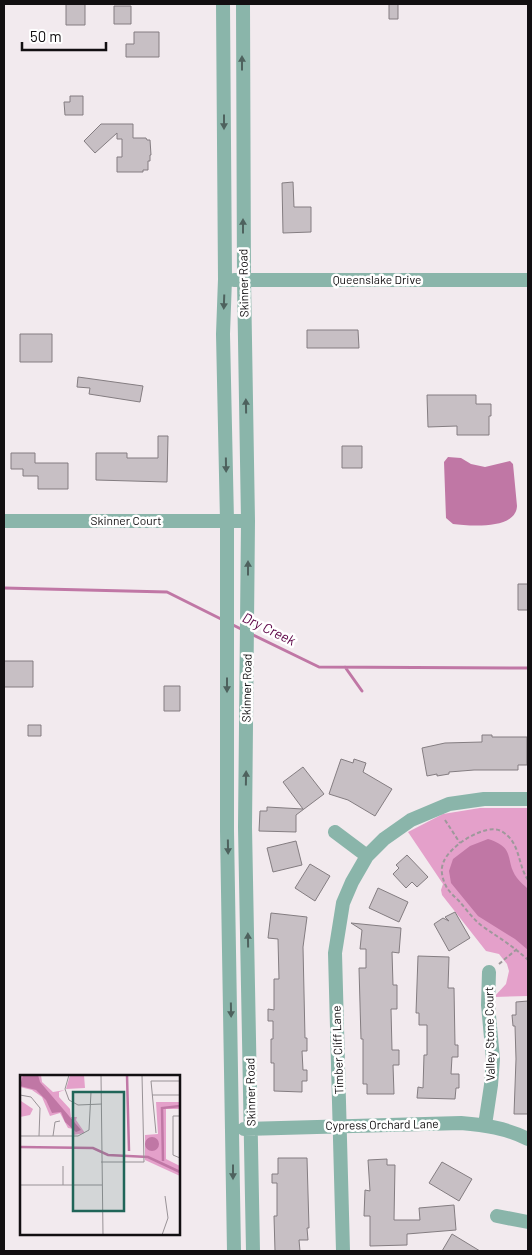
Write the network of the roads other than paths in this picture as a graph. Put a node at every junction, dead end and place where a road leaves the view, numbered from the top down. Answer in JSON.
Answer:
{"nodes":[{"id":1,"x":223,"y":4,"type":"edge"},
{"id":2,"x":243,"y":4,"type":"edge"},
{"id":3,"x":225,"y":280,"type":"junction"},
{"id":4,"x":244,"y":280,"type":"junction"},
{"id":5,"x":528,"y":280,"type":"edge"},
{"id":6,"x":4,"y":521,"type":"edge"},
{"id":7,"x":227,"y":521,"type":"junction"},
{"id":8,"x":248,"y":521,"type":"junction"},
{"id":9,"x":528,"y":799,"type":"edge"},
{"id":10,"x":335,"y":832,"type":"dead end"},
{"id":11,"x":367,"y":856,"type":"junction"},
{"id":12,"x":489,"y":972,"type":"road end"},
{"id":13,"x":485,"y":1125,"type":"junction"},
{"id":14,"x":341,"y":1126,"type":"junction"},
{"id":15,"x":252,"y":1128,"type":"junction"},
{"id":16,"x":233,"y":1129,"type":"junction"},
{"id":17,"x":528,"y":1139,"type":"edge"},
{"id":18,"x":497,"y":1216,"type":"dead end"},
{"id":19,"x":528,"y":1222,"type":"edge"},
{"id":20,"x":234,"y":1251,"type":"edge"},
{"id":21,"x":253,"y":1251,"type":"edge"},
{"id":22,"x":343,"y":1251,"type":"edge"}],
"edges":[{"from":1,"to":3,"type":"street","name":"Skinner Road","one_way":true},
{"from":4,"to":2,"type":"street","name":"Skinner Road","one_way":true},
{"from":3,"to":4,"type":"street","name":"Queenslake Drive"},
{"from":3,"to":7,"type":"street","name":"Skinner Road","one_way":true},
{"from":4,"to":5,"type":"street","name":"Queenslake Drive"},
{"from":8,"to":4,"type":"street","name":"Skinner Road","one_way":true},
{"from":6,"to":7,"type":"street","name":"Skinner Court"},
{"from":7,"to":8,"type":"street","name":"Skinner Court"},
{"from":7,"to":16,"type":"street","name":"Skinner Road","one_way":true},
{"from":15,"to":8,"type":"street","name":"Skinner Road","one_way":true},
{"from":9,"to":11,"type":"street","name":"Timber Cliff Lane"},
{"from":10,"to":11,"type":"street"},
{"from":11,"to":14,"type":"street","name":"Timber Cliff Lane"},
{"from":12,"to":13,"type":"street","name":"Valley Stone Court"},
{"from":13,"to":14,"type":"street","name":"Cypress Orchard Lane"},
{"from":13,"to":17,"type":"street","name":"Cypress Orchard Lane"},
{"from":14,"to":15,"type":"street","name":"Cypress Orchard Lane"},
{"from":14,"to":22,"type":"street","name":"Timber Cliff Lane"},
{"from":15,"to":16,"type":"street","name":"Cypress Orchard Lane"},
{"from":15,"to":21,"type":"street","name":"Skinner Road"},
{"from":16,"to":20,"type":"street","name":"Skinner Road","one_way":true},
{"from":18,"to":19,"type":"street"}]}
